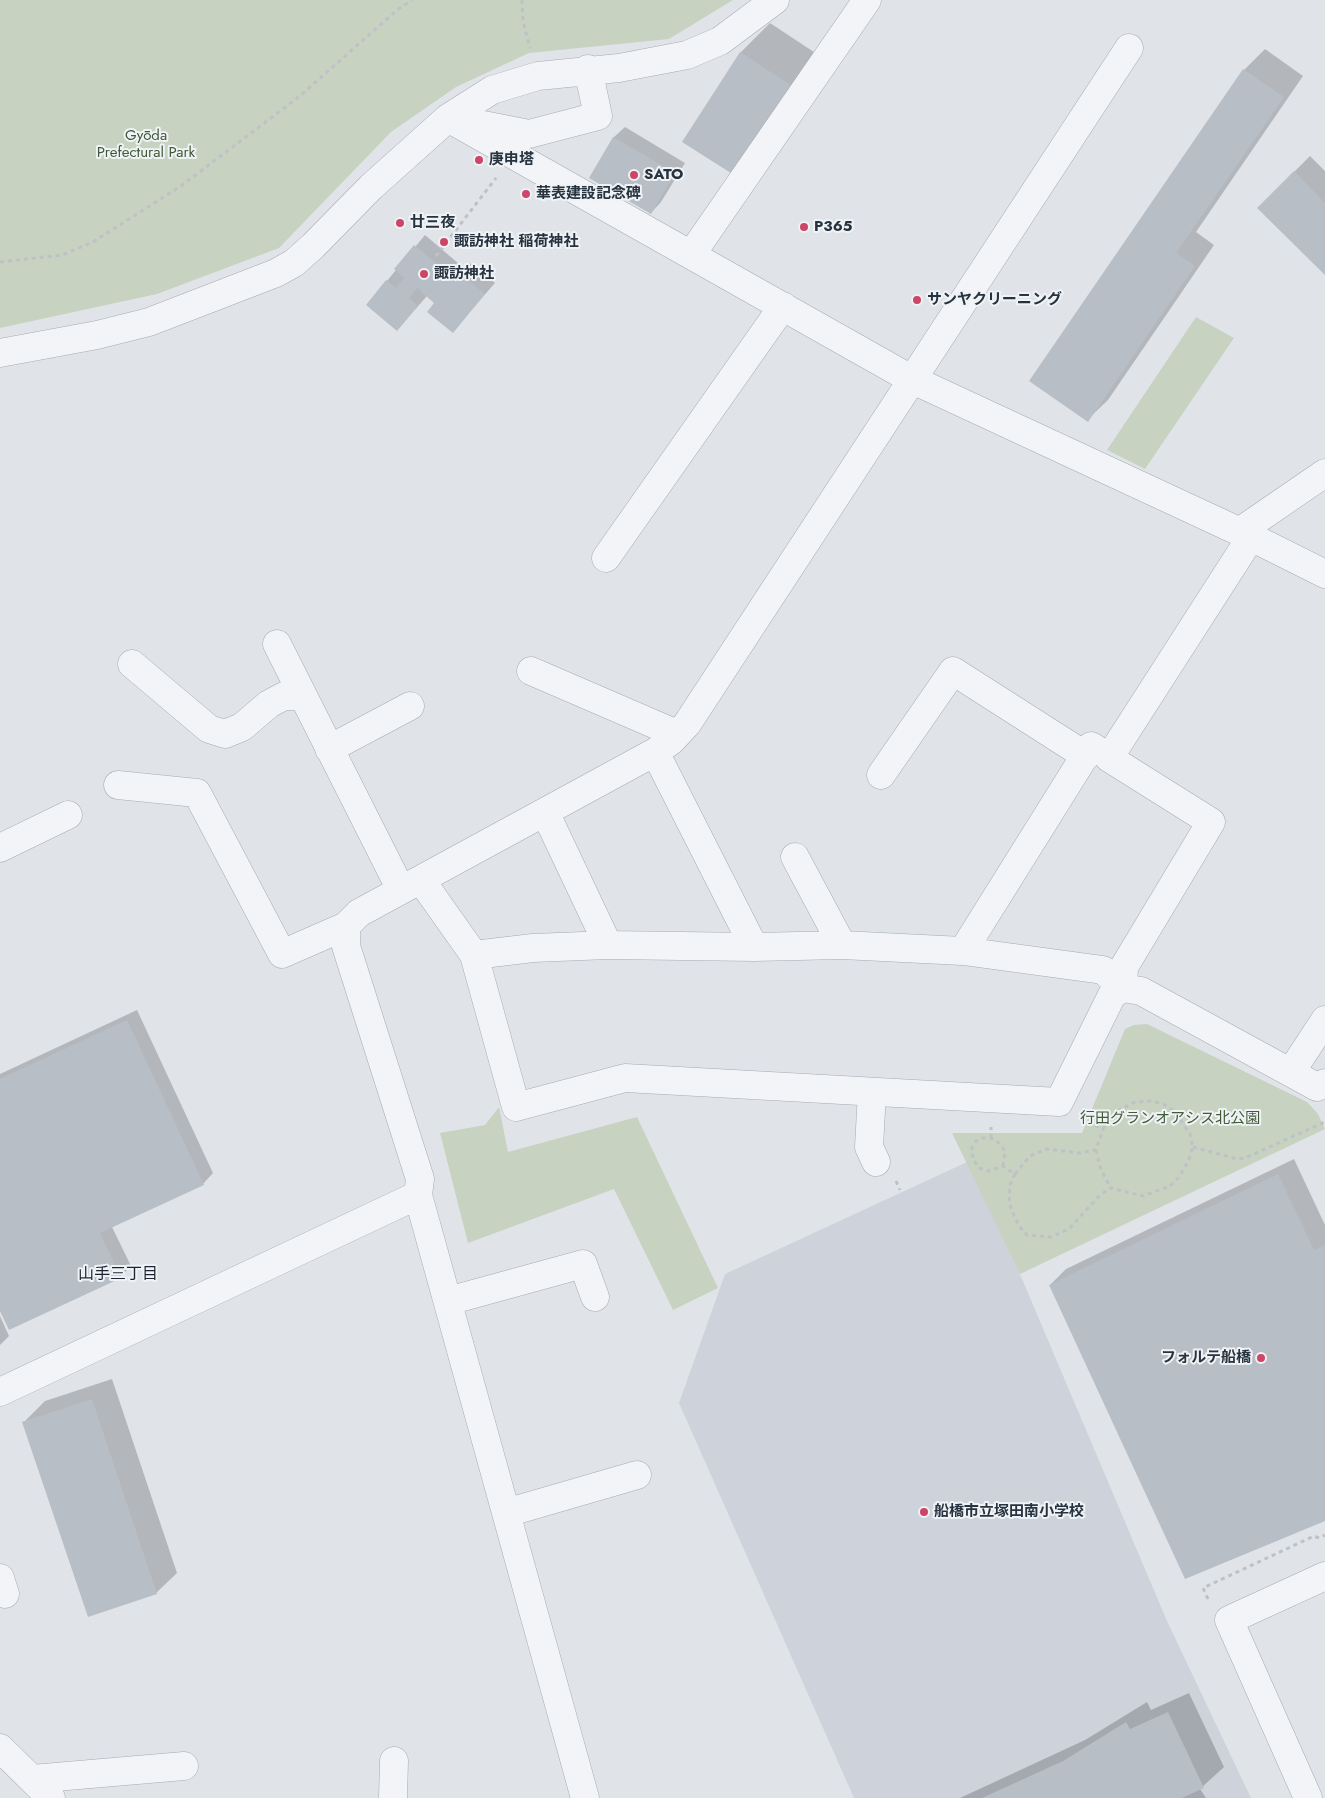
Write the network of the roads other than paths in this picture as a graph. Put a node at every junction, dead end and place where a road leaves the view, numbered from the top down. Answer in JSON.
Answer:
{"nodes":[{"id":1,"x":775,"y":0,"type":"edge"},
{"id":2,"x":867,"y":0,"type":"edge"},
{"id":3,"x":1129,"y":48,"type":"dead end"},
{"id":4,"x":588,"y":69,"type":"junction"},
{"id":5,"x":448,"y":118,"type":"junction"},
{"id":6,"x":691,"y":254,"type":"junction"},
{"id":7,"x":783,"y":306,"type":"junction"},
{"id":8,"x":0,"y":352,"type":"edge"},
{"id":9,"x":911,"y":379,"type":"junction"},
{"id":10,"x":1325,"y":473,"type":"edge"},
{"id":11,"x":1245,"y":534,"type":"junction"},
{"id":12,"x":606,"y":558,"type":"dead end"},
{"id":13,"x":1325,"y":574,"type":"edge"},
{"id":14,"x":277,"y":644,"type":"dead end"},
{"id":15,"x":132,"y":664,"type":"dead end"},
{"id":16,"x":531,"y":670,"type":"dead end"},
{"id":17,"x":302,"y":696,"type":"junction"},
{"id":18,"x":410,"y":706,"type":"dead end"},
{"id":19,"x":677,"y":734,"type":"junction"},
{"id":20,"x":329,"y":749,"type":"junction"},
{"id":21,"x":655,"y":752,"type":"junction"},
{"id":22,"x":1098,"y":757,"type":"junction"},
{"id":23,"x":881,"y":775,"type":"dead end"},
{"id":24,"x":118,"y":785,"type":"dead end"},
{"id":25,"x":545,"y":812,"type":"junction"},
{"id":26,"x":68,"y":815,"type":"dead end"},
{"id":27,"x":0,"y":848,"type":"edge"},
{"id":28,"x":795,"y":857,"type":"dead end"},
{"id":29,"x":411,"y":885,"type":"junction"},
{"id":30,"x":346,"y":926,"type":"junction"},
{"id":31,"x":608,"y":945,"type":"junction"},
{"id":32,"x":842,"y":945,"type":"junction"},
{"id":33,"x":754,"y":947,"type":"junction"},
{"id":34,"x":963,"y":951,"type":"junction"},
{"id":35,"x":474,"y":954,"type":"junction"},
{"id":36,"x":1123,"y":988,"type":"junction"},
{"id":37,"x":1325,"y":1020,"type":"edge"},
{"id":38,"x":1290,"y":1072,"type":"junction"},
{"id":39,"x":1325,"y":1084,"type":"edge"},
{"id":40,"x":872,"y":1092,"type":"junction"},
{"id":41,"x":876,"y":1162,"type":"dead end"},
{"id":42,"x":418,"y":1195,"type":"junction"},
{"id":43,"x":594,"y":1297,"type":"dead end"},
{"id":44,"x":448,"y":1301,"type":"junction"},
{"id":45,"x":0,"y":1392,"type":"edge"},
{"id":46,"x":637,"y":1475,"type":"dead end"},
{"id":47,"x":506,"y":1513,"type":"junction"},
{"id":48,"x":1325,"y":1576,"type":"edge"},
{"id":49,"x":0,"y":1748,"type":"edge"},
{"id":50,"x":394,"y":1761,"type":"dead end"},
{"id":51,"x":184,"y":1766,"type":"dead end"},
{"id":52,"x":32,"y":1779,"type":"junction"},
{"id":53,"x":51,"y":1798,"type":"edge"},
{"id":54,"x":393,"y":1798,"type":"edge"},
{"id":55,"x":585,"y":1798,"type":"edge"},
{"id":56,"x":1308,"y":1798,"type":"edge"}],
"edges":[{"from":1,"to":4,"type":"street"},
{"from":2,"to":6,"type":"street"},
{"from":3,"to":9,"type":"street"},
{"from":4,"to":5,"type":"street"},
{"from":4,"to":5,"type":"street"},
{"from":5,"to":6,"type":"street"},
{"from":5,"to":8,"type":"street"},
{"from":6,"to":7,"type":"street"},
{"from":7,"to":9,"type":"street"},
{"from":7,"to":12,"type":"street"},
{"from":9,"to":11,"type":"street"},
{"from":9,"to":19,"type":"street"},
{"from":10,"to":11,"type":"street"},
{"from":11,"to":13,"type":"street"},
{"from":11,"to":22,"type":"street"},
{"from":14,"to":17,"type":"street"},
{"from":15,"to":17,"type":"street"},
{"from":16,"to":19,"type":"street"},
{"from":17,"to":20,"type":"street"},
{"from":18,"to":20,"type":"street"},
{"from":19,"to":21,"type":"street"},
{"from":20,"to":29,"type":"street"},
{"from":21,"to":25,"type":"street"},
{"from":21,"to":33,"type":"street"},
{"from":22,"to":23,"type":"street"},
{"from":22,"to":34,"type":"street"},
{"from":22,"to":36,"type":"street"},
{"from":24,"to":30,"type":"street"},
{"from":25,"to":29,"type":"street"},
{"from":25,"to":31,"type":"street"},
{"from":26,"to":27,"type":"street"},
{"from":28,"to":32,"type":"street"},
{"from":29,"to":30,"type":"street"},
{"from":29,"to":35,"type":"street"},
{"from":30,"to":42,"type":"street"},
{"from":31,"to":33,"type":"street"},
{"from":31,"to":35,"type":"street"},
{"from":32,"to":33,"type":"street"},
{"from":32,"to":34,"type":"street"},
{"from":34,"to":36,"type":"street"},
{"from":35,"to":40,"type":"street"},
{"from":36,"to":38,"type":"street"},
{"from":36,"to":40,"type":"street"},
{"from":37,"to":38,"type":"street"},
{"from":38,"to":39,"type":"street"},
{"from":40,"to":41,"type":"street"},
{"from":42,"to":44,"type":"street"},
{"from":42,"to":45,"type":"street"},
{"from":43,"to":44,"type":"street"},
{"from":44,"to":47,"type":"street"},
{"from":46,"to":47,"type":"street"},
{"from":47,"to":55,"type":"street"},
{"from":48,"to":56,"type":"street"},
{"from":49,"to":52,"type":"street"},
{"from":50,"to":54,"type":"street"},
{"from":51,"to":52,"type":"street"},
{"from":52,"to":53,"type":"street"}]}
